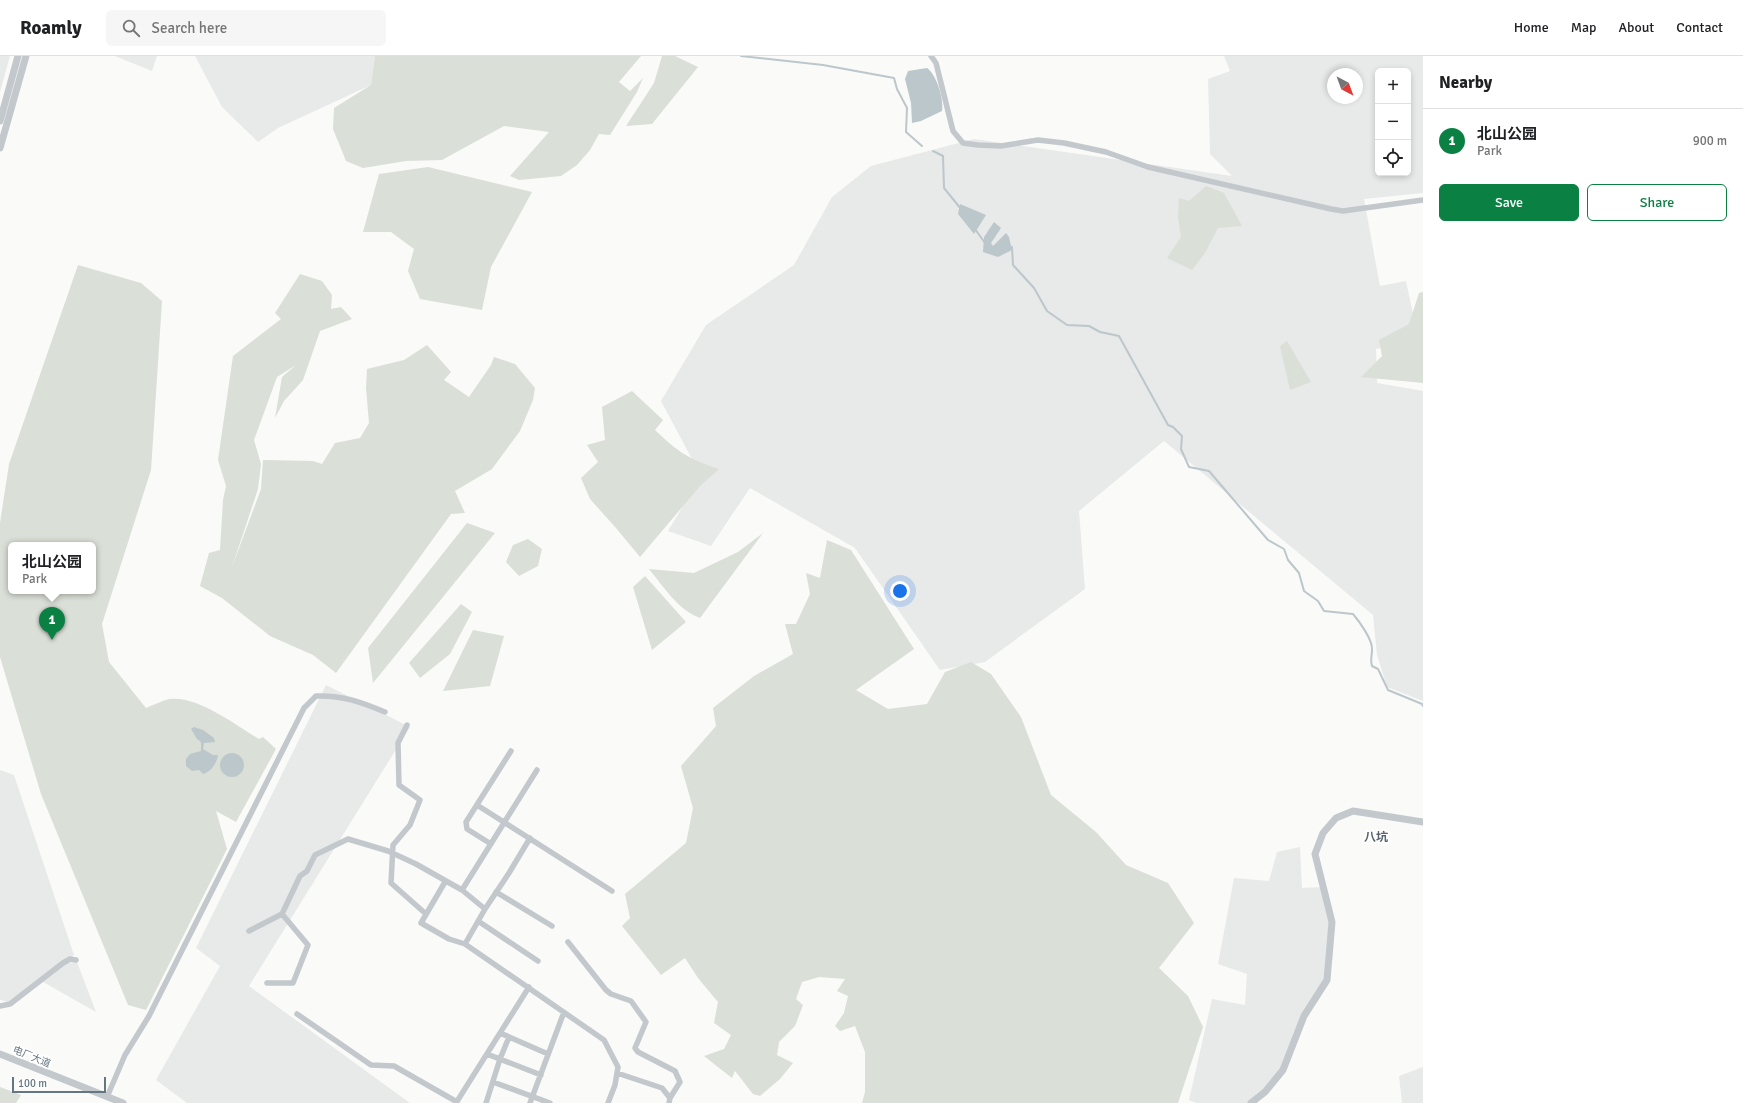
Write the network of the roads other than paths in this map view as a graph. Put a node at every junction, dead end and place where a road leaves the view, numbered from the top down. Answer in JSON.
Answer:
{"nodes":[{"id":1,"x":18,"y":56,"type":"edge"},
{"id":2,"x":26,"y":56,"type":"edge"},
{"id":3,"x":931,"y":56,"type":"edge"},
{"id":4,"x":0,"y":121,"type":"edge"},
{"id":5,"x":0,"y":148,"type":"edge"},
{"id":6,"x":1423,"y":200,"type":"edge"},
{"id":7,"x":386,"y":712,"type":"dead end"},
{"id":8,"x":407,"y":725,"type":"dead end"},
{"id":9,"x":511,"y":751,"type":"dead end"},
{"id":10,"x":537,"y":770,"type":"dead end"},
{"id":11,"x":477,"y":805,"type":"junction"},
{"id":12,"x":505,"y":822,"type":"junction"},
{"id":13,"x":1423,"y":822,"type":"edge"},
{"id":14,"x":530,"y":838,"type":"junction"},
{"id":15,"x":491,"y":844,"type":"junction"},
{"id":16,"x":392,"y":853,"type":"junction"},
{"id":17,"x":445,"y":882,"type":"junction"},
{"id":18,"x":462,"y":890,"type":"junction"},
{"id":19,"x":612,"y":891,"type":"dead end"},
{"id":20,"x":496,"y":892,"type":"junction"},
{"id":21,"x":485,"y":909,"type":"junction"},
{"id":22,"x":282,"y":914,"type":"junction"},
{"id":23,"x":426,"y":914,"type":"junction"},
{"id":24,"x":478,"y":921,"type":"junction"},
{"id":25,"x":552,"y":926,"type":"dead end"},
{"id":26,"x":250,"y":931,"type":"dead end"},
{"id":27,"x":568,"y":942,"type":"dead end"},
{"id":28,"x":465,"y":944,"type":"junction"},
{"id":29,"x":76,"y":960,"type":"dead end"},
{"id":30,"x":538,"y":961,"type":"dead end"},
{"id":31,"x":267,"y":984,"type":"dead end"},
{"id":32,"x":528,"y":987,"type":"junction"},
{"id":33,"x":0,"y":1006,"type":"edge"},
{"id":34,"x":564,"y":1012,"type":"junction"},
{"id":35,"x":297,"y":1014,"type":"dead end"},
{"id":36,"x":500,"y":1034,"type":"junction"},
{"id":37,"x":509,"y":1038,"type":"junction"},
{"id":38,"x":0,"y":1054,"type":"edge"},
{"id":39,"x":487,"y":1054,"type":"junction"},
{"id":40,"x":548,"y":1054,"type":"junction"},
{"id":41,"x":500,"y":1059,"type":"junction"},
{"id":42,"x":617,"y":1073,"type":"junction"},
{"id":43,"x":541,"y":1075,"type":"junction"},
{"id":44,"x":493,"y":1082,"type":"junction"},
{"id":45,"x":533,"y":1096,"type":"junction"},
{"id":46,"x":107,"y":1097,"type":"junction"},
{"id":47,"x":669,"y":1100,"type":"edge"},
{"id":48,"x":123,"y":1103,"type":"edge"},
{"id":49,"x":456,"y":1103,"type":"edge"},
{"id":50,"x":486,"y":1103,"type":"edge"},
{"id":51,"x":530,"y":1103,"type":"edge"},
{"id":52,"x":550,"y":1103,"type":"edge"},
{"id":53,"x":608,"y":1103,"type":"edge"},
{"id":54,"x":1251,"y":1103,"type":"edge"}],
"edges":[{"from":1,"to":4,"type":"street"},
{"from":2,"to":5,"type":"street"},
{"from":3,"to":6,"type":"street"},
{"from":7,"to":46,"type":"street"},
{"from":8,"to":16,"type":"street"},
{"from":9,"to":11,"type":"street"},
{"from":10,"to":12,"type":"street"},
{"from":11,"to":12,"type":"street"},
{"from":11,"to":15,"type":"street"},
{"from":12,"to":14,"type":"street"},
{"from":12,"to":15,"type":"street"},
{"from":13,"to":54,"type":"street"},
{"from":14,"to":19,"type":"street"},
{"from":14,"to":20,"type":"street"},
{"from":15,"to":18,"type":"street"},
{"from":16,"to":17,"type":"street"},
{"from":16,"to":22,"type":"street"},
{"from":16,"to":23,"type":"street"},
{"from":17,"to":18,"type":"street"},
{"from":17,"to":23,"type":"street"},
{"from":18,"to":21,"type":"street"},
{"from":20,"to":21,"type":"street"},
{"from":20,"to":25,"type":"street"},
{"from":21,"to":24,"type":"street"},
{"from":22,"to":26,"type":"street"},
{"from":22,"to":31,"type":"street"},
{"from":23,"to":28,"type":"street"},
{"from":24,"to":28,"type":"street"},
{"from":24,"to":30,"type":"street"},
{"from":27,"to":47,"type":"street"},
{"from":28,"to":32,"type":"street"},
{"from":29,"to":33,"type":"street"},
{"from":32,"to":34,"type":"street"},
{"from":32,"to":36,"type":"street"},
{"from":34,"to":40,"type":"street"},
{"from":34,"to":42,"type":"street"},
{"from":35,"to":49,"type":"street"},
{"from":36,"to":37,"type":"street"},
{"from":36,"to":39,"type":"street"},
{"from":37,"to":40,"type":"street"},
{"from":37,"to":41,"type":"street"},
{"from":38,"to":46,"type":"street","name":"电厂大道"},
{"from":39,"to":41,"type":"street"},
{"from":39,"to":49,"type":"street"},
{"from":40,"to":43,"type":"street"},
{"from":41,"to":43,"type":"street"},
{"from":41,"to":44,"type":"street"},
{"from":42,"to":47,"type":"street"},
{"from":42,"to":53,"type":"street"},
{"from":43,"to":45,"type":"street"},
{"from":44,"to":45,"type":"street"},
{"from":44,"to":50,"type":"street"},
{"from":45,"to":51,"type":"street"},
{"from":45,"to":52,"type":"street"},
{"from":46,"to":48,"type":"street","name":"电厂大道"}]}
